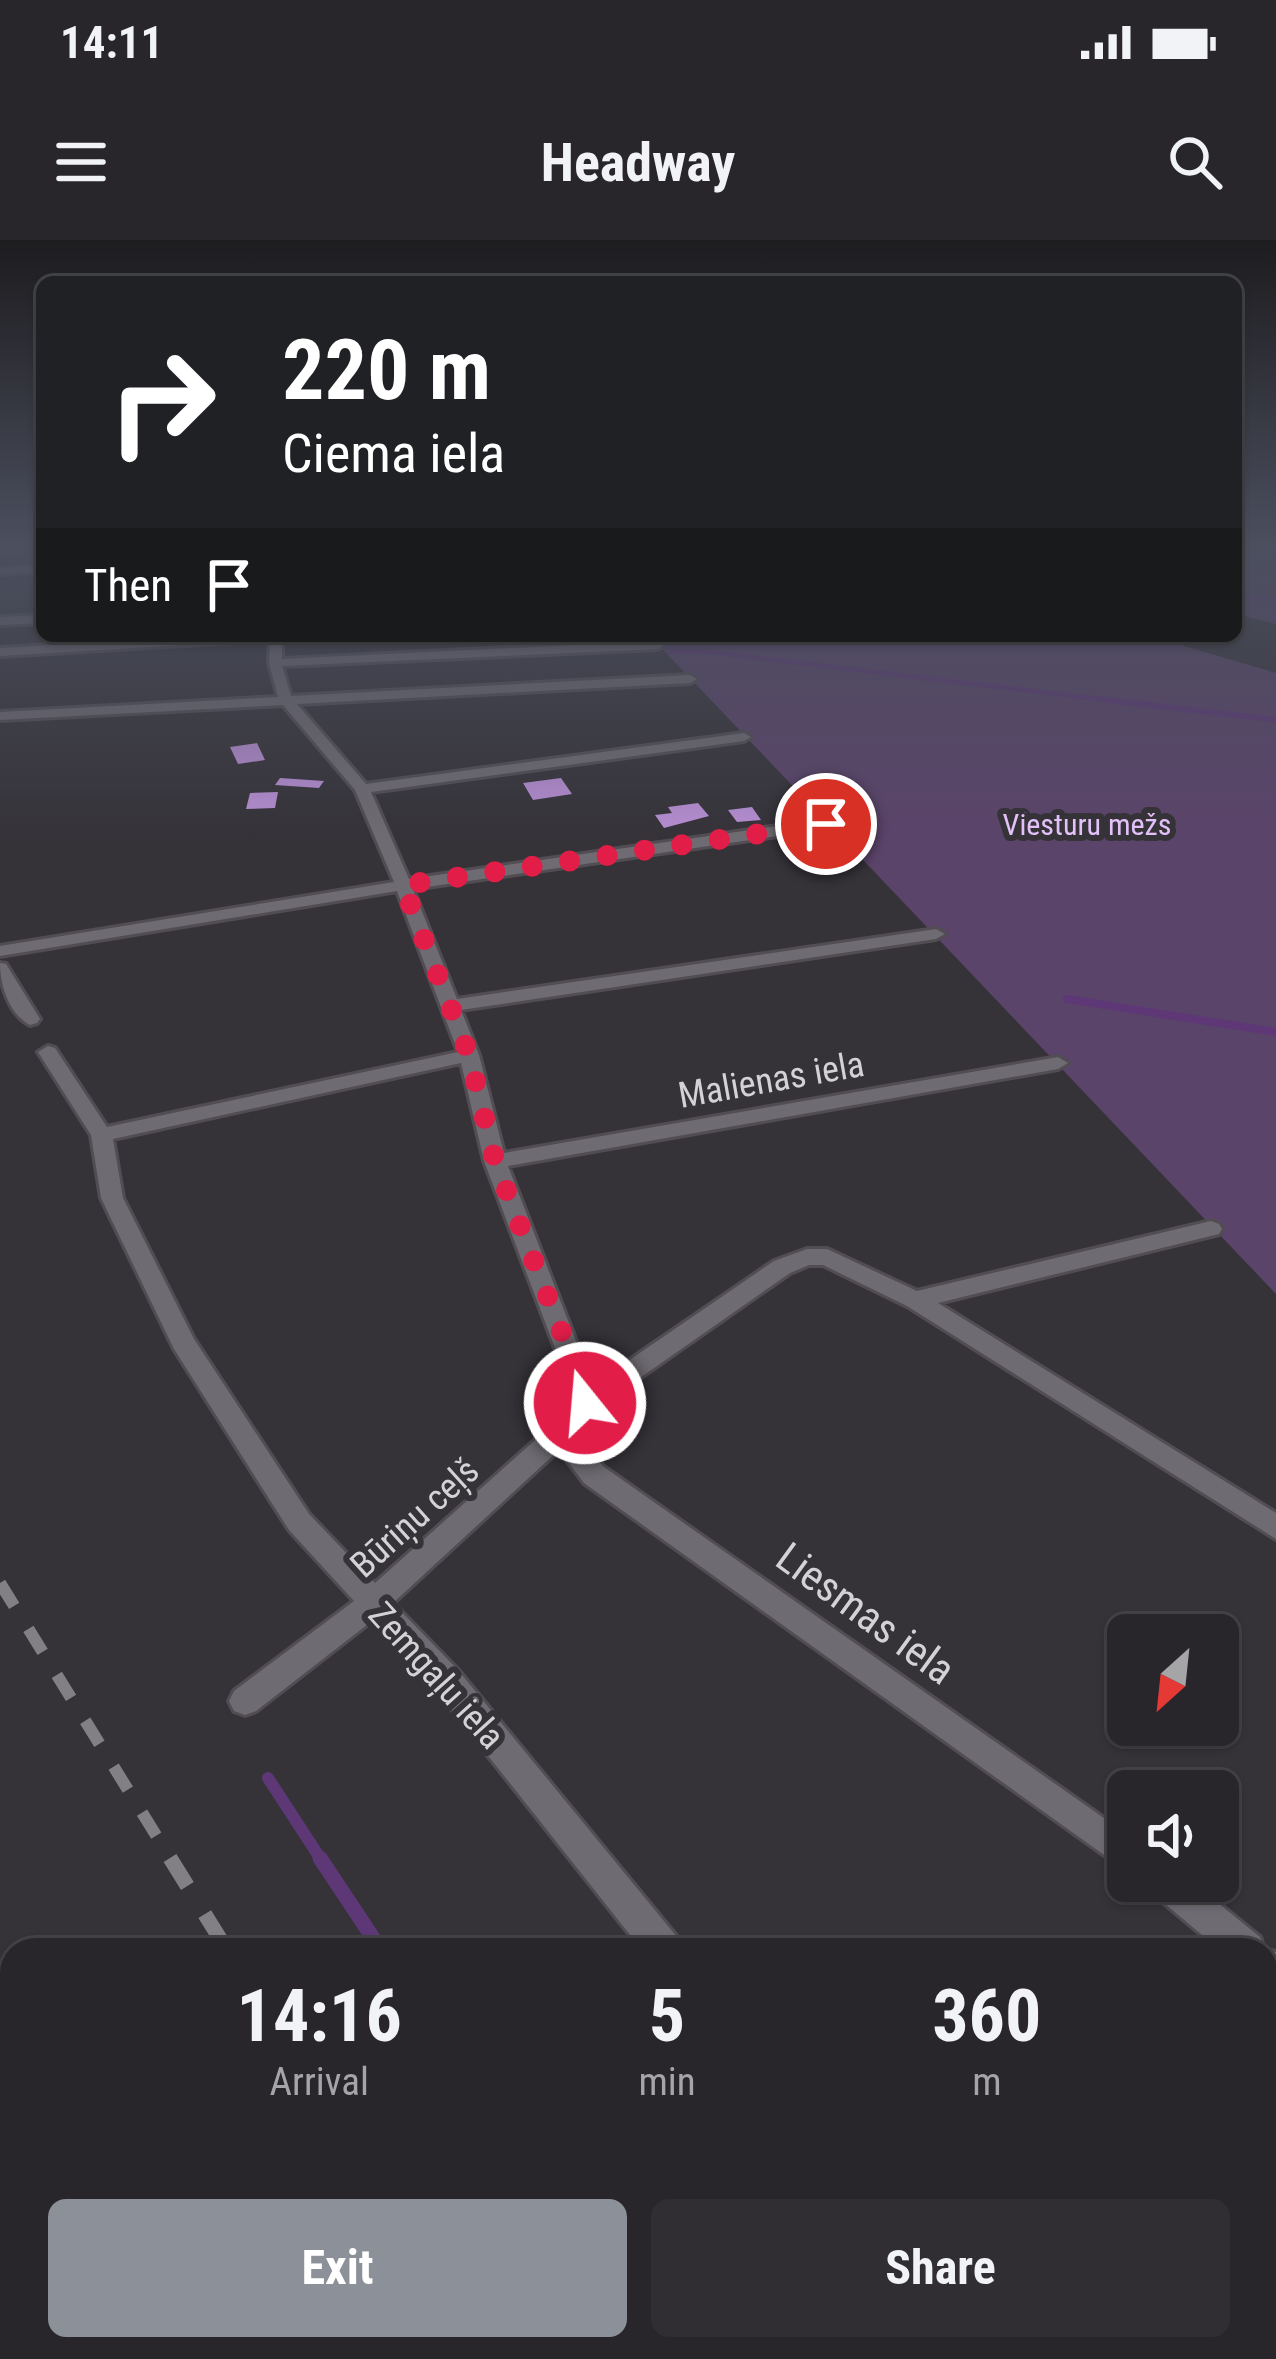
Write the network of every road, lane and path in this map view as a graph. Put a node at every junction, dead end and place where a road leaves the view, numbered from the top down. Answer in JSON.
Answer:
{"nodes":[{"id":1,"x":171,"y":642,"type":"edge"},
{"id":2,"x":274,"y":642,"type":"edge"},
{"id":3,"x":658,"y":645,"type":"dead end"},
{"id":4,"x":0,"y":652,"type":"edge"},
{"id":5,"x":275,"y":663,"type":"junction"},
{"id":6,"x":690,"y":679,"type":"dead end"},
{"id":7,"x":285,"y":699,"type":"junction"},
{"id":8,"x":0,"y":716,"type":"edge"},
{"id":9,"x":745,"y":737,"type":"dead end"},
{"id":10,"x":362,"y":789,"type":"junction"},
{"id":11,"x":826,"y":824,"type":"dead end"},
{"id":12,"x":403,"y":885,"type":"junction"},
{"id":13,"x":936,"y":934,"type":"dead end"},
{"id":14,"x":0,"y":951,"type":"edge"},
{"id":15,"x":0,"y":968,"type":"edge"},
{"id":16,"x":450,"y":1006,"type":"junction"},
{"id":17,"x":30,"y":1019,"type":"dead end"},
{"id":18,"x":48,"y":1052,"type":"dead end"},
{"id":19,"x":469,"y":1055,"type":"junction"},
{"id":20,"x":1058,"y":1063,"type":"dead end"},
{"id":21,"x":102,"y":1135,"type":"junction"},
{"id":22,"x":495,"y":1161,"type":"junction"},
{"id":23,"x":1211,"y":1229,"type":"dead end"},
{"id":24,"x":914,"y":1300,"type":"junction"},
{"id":25,"x":585,"y":1403,"type":"junction"},
{"id":26,"x":560,"y":1433,"type":"junction"},
{"id":27,"x":1276,"y":1527,"type":"edge"},
{"id":28,"x":374,"y":1604,"type":"junction"},
{"id":29,"x":245,"y":1701,"type":"dead end"},
{"id":30,"x":1107,"y":1841,"type":"edge"},
{"id":31,"x":1189,"y":1902,"type":"edge"},
{"id":32,"x":654,"y":1938,"type":"edge"},
{"id":33,"x":1233,"y":1938,"type":"edge"}],
"edges":[{"from":1,"to":4,"type":"street"},
{"from":2,"to":5,"type":"street"},
{"from":3,"to":5,"type":"street"},
{"from":5,"to":7,"type":"street"},
{"from":6,"to":7,"type":"street"},
{"from":7,"to":8,"type":"street"},
{"from":7,"to":10,"type":"street"},
{"from":9,"to":10,"type":"street"},
{"from":10,"to":12,"type":"street"},
{"from":11,"to":12,"type":"street"},
{"from":12,"to":14,"type":"street"},
{"from":12,"to":16,"type":"street"},
{"from":13,"to":16,"type":"street"},
{"from":15,"to":17,"type":"street"},
{"from":16,"to":19,"type":"street"},
{"from":18,"to":21,"type":"street","name":"Zemgaļu iela"},
{"from":19,"to":21,"type":"street"},
{"from":19,"to":22,"type":"street"},
{"from":20,"to":22,"type":"street","name":"Malienas iela"},
{"from":21,"to":28,"type":"street","name":"Zemgaļu iela"},
{"from":22,"to":25,"type":"street"},
{"from":23,"to":24,"type":"street"},
{"from":24,"to":25,"type":"street","name":"Būriņu ceļš"},
{"from":24,"to":27,"type":"street"},
{"from":25,"to":26,"type":"street","name":"Būriņu ceļš"},
{"from":26,"to":28,"type":"street","name":"Būriņu ceļš"},
{"from":26,"to":30,"type":"street","name":"Liesmas iela"},
{"from":28,"to":29,"type":"street","name":"Būriņu ceļš"},
{"from":28,"to":32,"type":"street","name":"Zemgaļu iela"},
{"from":31,"to":33,"type":"street"}]}
